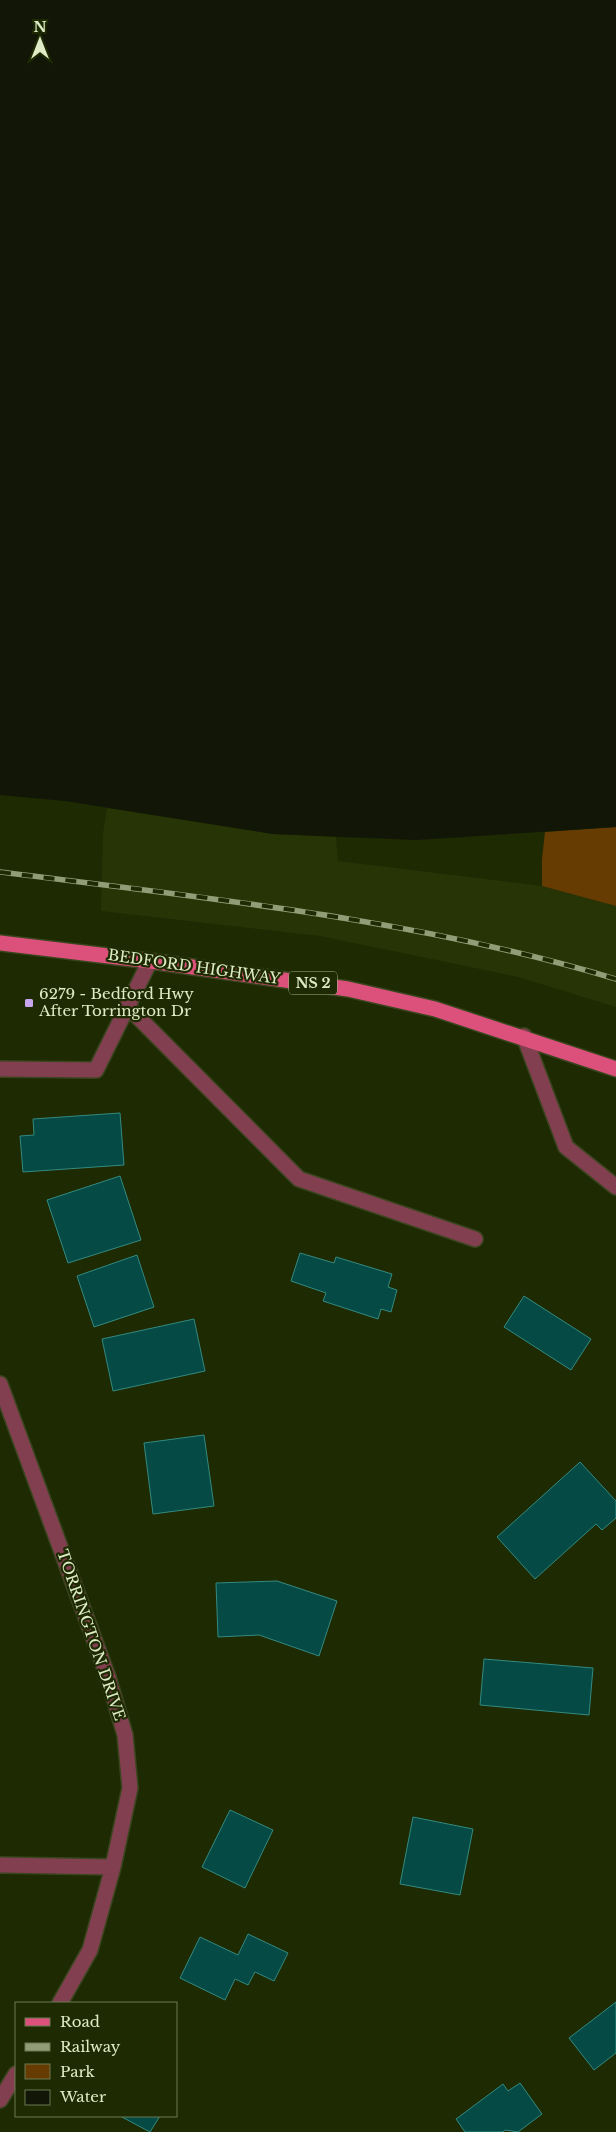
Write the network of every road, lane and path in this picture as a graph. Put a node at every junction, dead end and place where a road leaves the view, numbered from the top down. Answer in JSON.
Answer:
{"nodes":[{"id":1,"x":0,"y":943,"type":"edge"},
{"id":2,"x":150,"y":961,"type":"junction"},
{"id":3,"x":127,"y":1006,"type":"junction"},
{"id":4,"x":524,"y":1036,"type":"junction"},
{"id":5,"x":0,"y":1069,"type":"edge"},
{"id":6,"x":616,"y":1069,"type":"edge"},
{"id":7,"x":616,"y":1187,"type":"edge"},
{"id":8,"x":475,"y":1239,"type":"dead end"},
{"id":9,"x":0,"y":1384,"type":"edge"},
{"id":10,"x":0,"y":1865,"type":"edge"},
{"id":11,"x":113,"y":1867,"type":"junction"},
{"id":12,"x":61,"y":2002,"type":"edge"},
{"id":13,"x":15,"y":2076,"type":"edge"},
{"id":14,"x":0,"y":2100,"type":"edge"}],
"edges":[{"from":1,"to":2,"type":"main road","name":"BEDFORD HIGHWAY","number":"NS 2"},
{"from":2,"to":3,"type":"street"},
{"from":2,"to":4,"type":"main road","name":"BEDFORD HIGHWAY","number":"NS 2"},
{"from":3,"to":5,"type":"street"},
{"from":3,"to":8,"type":"street"},
{"from":4,"to":6,"type":"main road","name":"BEDFORD HIGHWAY","number":"NS 2"},
{"from":4,"to":7,"type":"street"},
{"from":9,"to":11,"type":"street","name":"TORRINGTON DRIVE"},
{"from":10,"to":11,"type":"street"},
{"from":11,"to":12,"type":"street","name":"TORRINGTON DRIVE"},
{"from":13,"to":14,"type":"street"}]}
